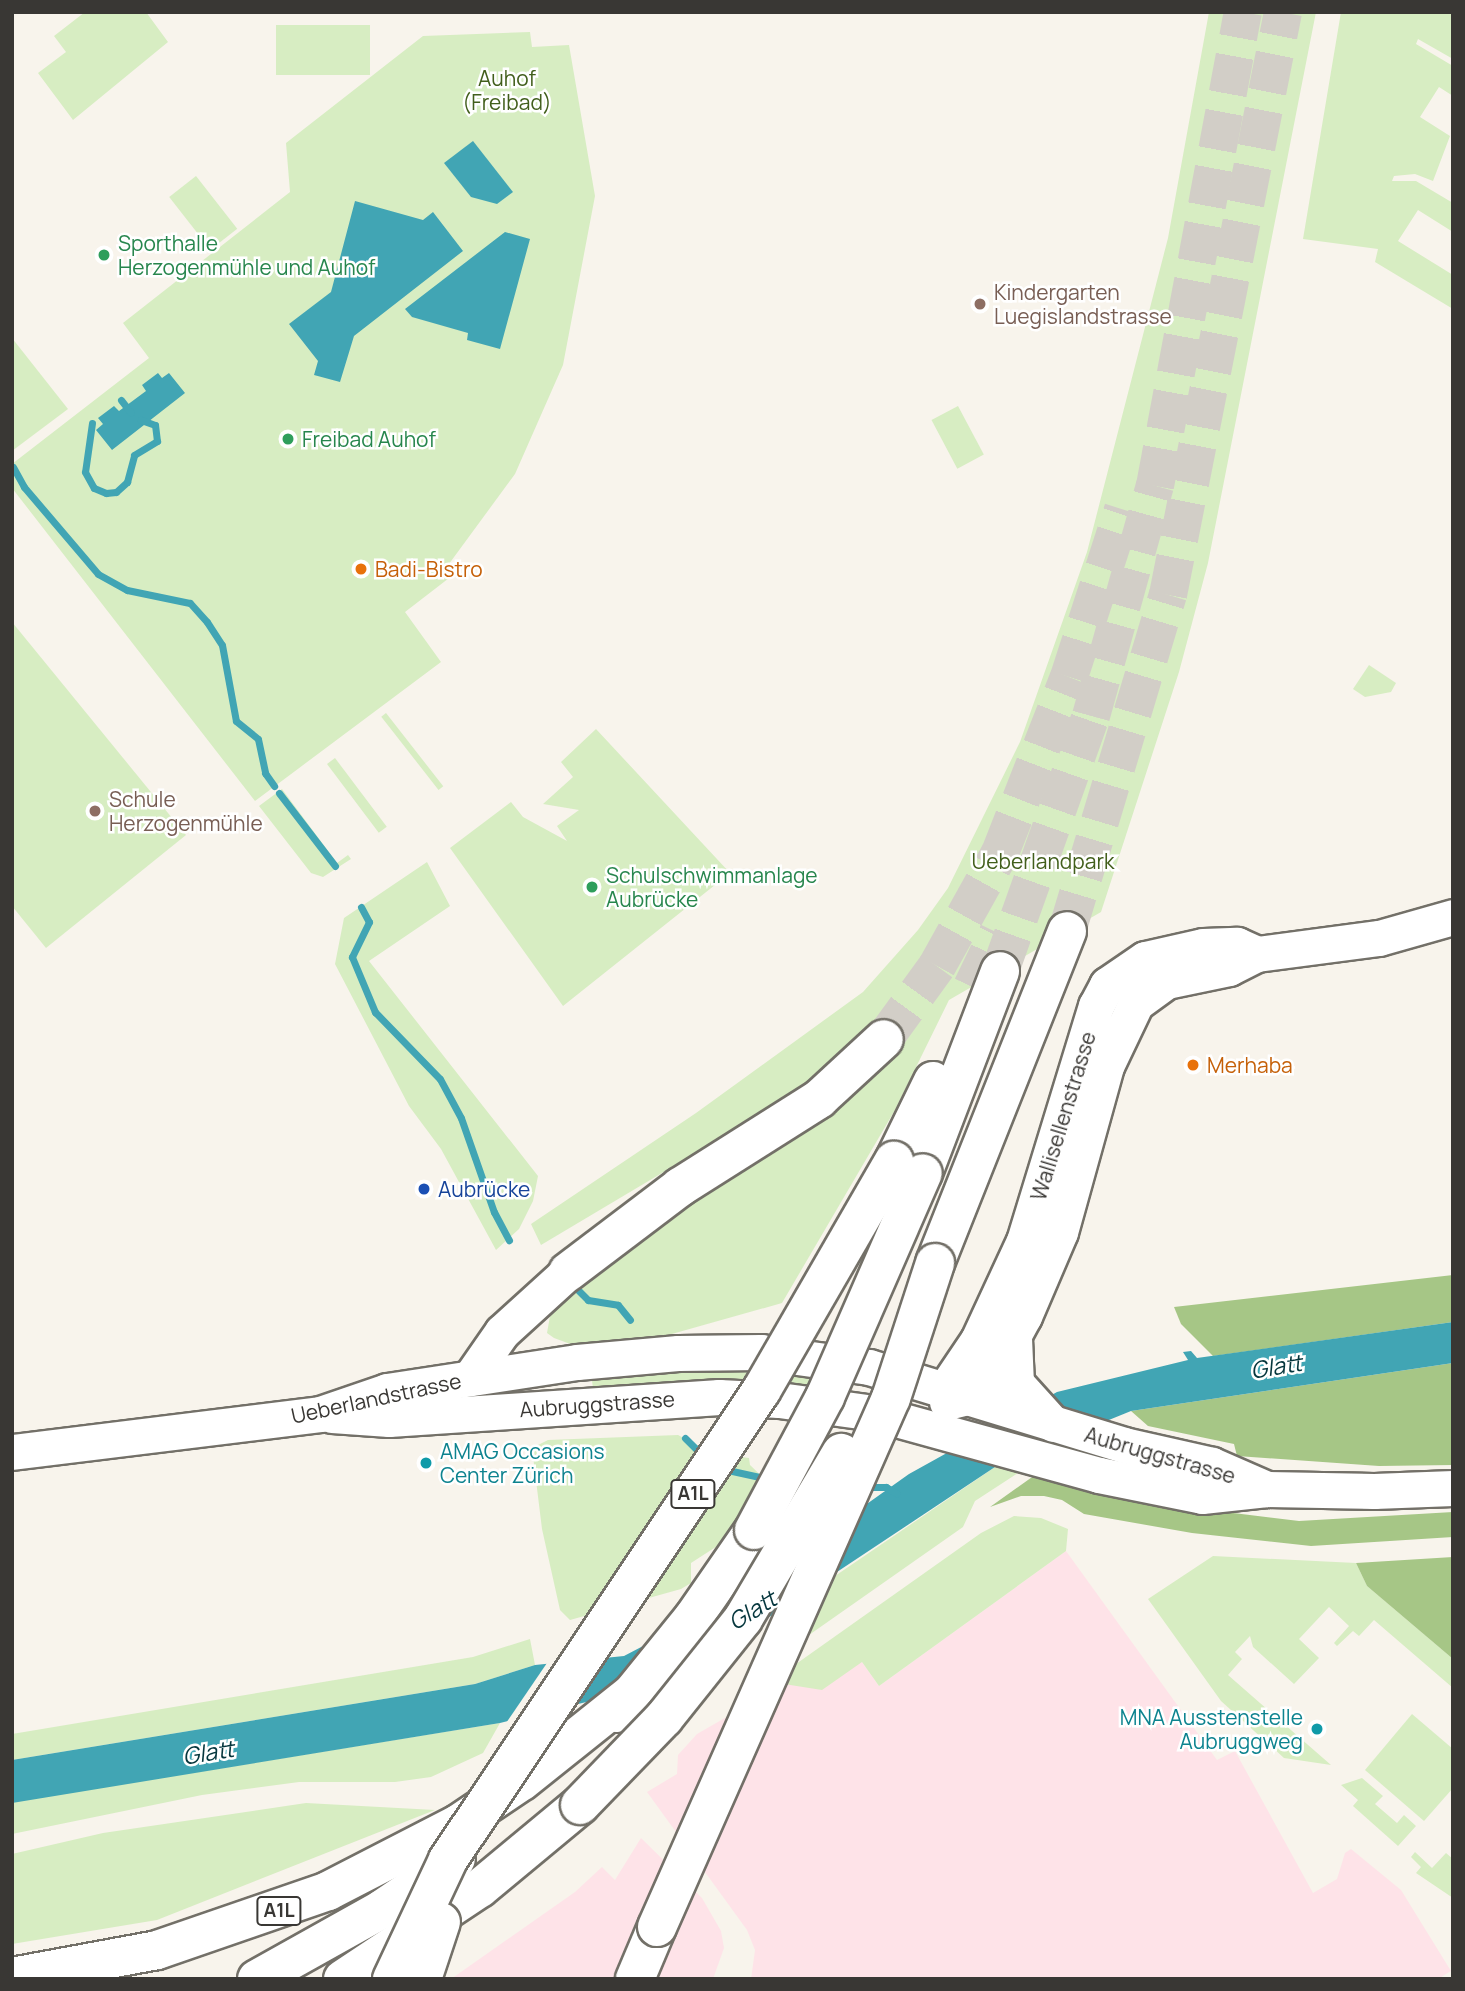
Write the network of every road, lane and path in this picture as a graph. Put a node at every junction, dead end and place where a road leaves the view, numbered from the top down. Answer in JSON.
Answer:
{"nodes":[{"id":1,"x":1453,"y":916,"type":"edge"},
{"id":2,"x":1067,"y":931,"type":"tunnel mouth"},
{"id":3,"x":1256,"y":954,"type":"junction"},
{"id":4,"x":986,"y":979,"type":"tunnel mouth"},
{"id":5,"x":884,"y":1039,"type":"tunnel mouth"},
{"id":6,"x":909,"y":1167,"type":"junction"},
{"id":7,"x":935,"y":1263,"type":"junction"},
{"id":8,"x":568,"y":1272,"type":"joint"},
{"id":9,"x":502,"y":1332,"type":"junction"},
{"id":10,"x":1014,"y":1338,"type":"junction"},
{"id":11,"x":533,"y":1369,"type":"junction"},
{"id":12,"x":470,"y":1378,"type":"junction"},
{"id":13,"x":585,"y":1405,"type":"junction"},
{"id":14,"x":955,"y":1405,"type":"junction"},
{"id":15,"x":320,"y":1413,"type":"junction"},
{"id":16,"x":1053,"y":1424,"type":"junction"},
{"id":17,"x":12,"y":1452,"type":"edge"},
{"id":18,"x":1453,"y":1488,"type":"edge"},
{"id":19,"x":1267,"y":1489,"type":"junction"},
{"id":20,"x":533,"y":1786,"type":"junction"},
{"id":21,"x":480,"y":1819,"type":"junction"},
{"id":22,"x":12,"y":1977,"type":"edge"},
{"id":23,"x":257,"y":1979,"type":"edge"},
{"id":24,"x":343,"y":1979,"type":"edge"},
{"id":25,"x":392,"y":1979,"type":"edge"},
{"id":26,"x":422,"y":1979,"type":"edge"},
{"id":27,"x":635,"y":1979,"type":"edge"}],
"edges":[{"from":1,"to":3,"type":"street","name":"Wallisellenstrasse"},
{"from":2,"to":7,"type":"highway"},
{"from":3,"to":10,"type":"street","name":"Wallisellenstrasse"},
{"from":3,"to":14,"type":"street","name":"Wallisellenstrasse"},
{"from":4,"to":6,"type":"highway","number":"A1L"},
{"from":5,"to":8,"type":"highway"},
{"from":6,"to":20,"type":"highway","number":"A1L","bridge":true},
{"from":6,"to":21,"type":"highway","number":"A1L","bridge":true},
{"from":7,"to":24,"type":"highway","bridge":true},
{"from":7,"to":27,"type":"highway","bridge":true},
{"from":8,"to":9,"type":"street","name":"Ueberlandstrasse"},
{"from":9,"to":11,"type":"street"},
{"from":9,"to":12,"type":"street","name":"Ueberlandstrasse"},
{"from":10,"to":14,"type":"street","name":"Wallisellenstrasse"},
{"from":10,"to":16,"type":"street","name":"Wallisellenstrasse"},
{"from":11,"to":12,"type":"street","name":"Aubruggstrasse"},
{"from":11,"to":13,"type":"street"},
{"from":11,"to":14,"type":"street","name":"Aubruggstrasse"},
{"from":12,"to":15,"type":"street","name":"Ueberlandstrasse"},
{"from":13,"to":14,"type":"street","name":"Aubruggstrasse"},
{"from":13,"to":15,"type":"street","name":"Aubruggstrasse"},
{"from":14,"to":16,"type":"street","name":"Aubruggstrasse"},
{"from":14,"to":19,"type":"street","name":"Aubruggstrasse"},
{"from":15,"to":17,"type":"street","name":"Ueberlandstrasse"},
{"from":16,"to":19,"type":"street","name":"Aubruggstrasse"},
{"from":18,"to":19,"type":"street","name":"Aubruggstrasse"},
{"from":20,"to":22,"type":"highway","number":"A1L"},
{"from":20,"to":23,"type":"highway","number":"A1L"},
{"from":21,"to":25,"type":"highway","number":"A1L","bridge":true},
{"from":21,"to":26,"type":"highway","number":"A1L","bridge":true}]}
